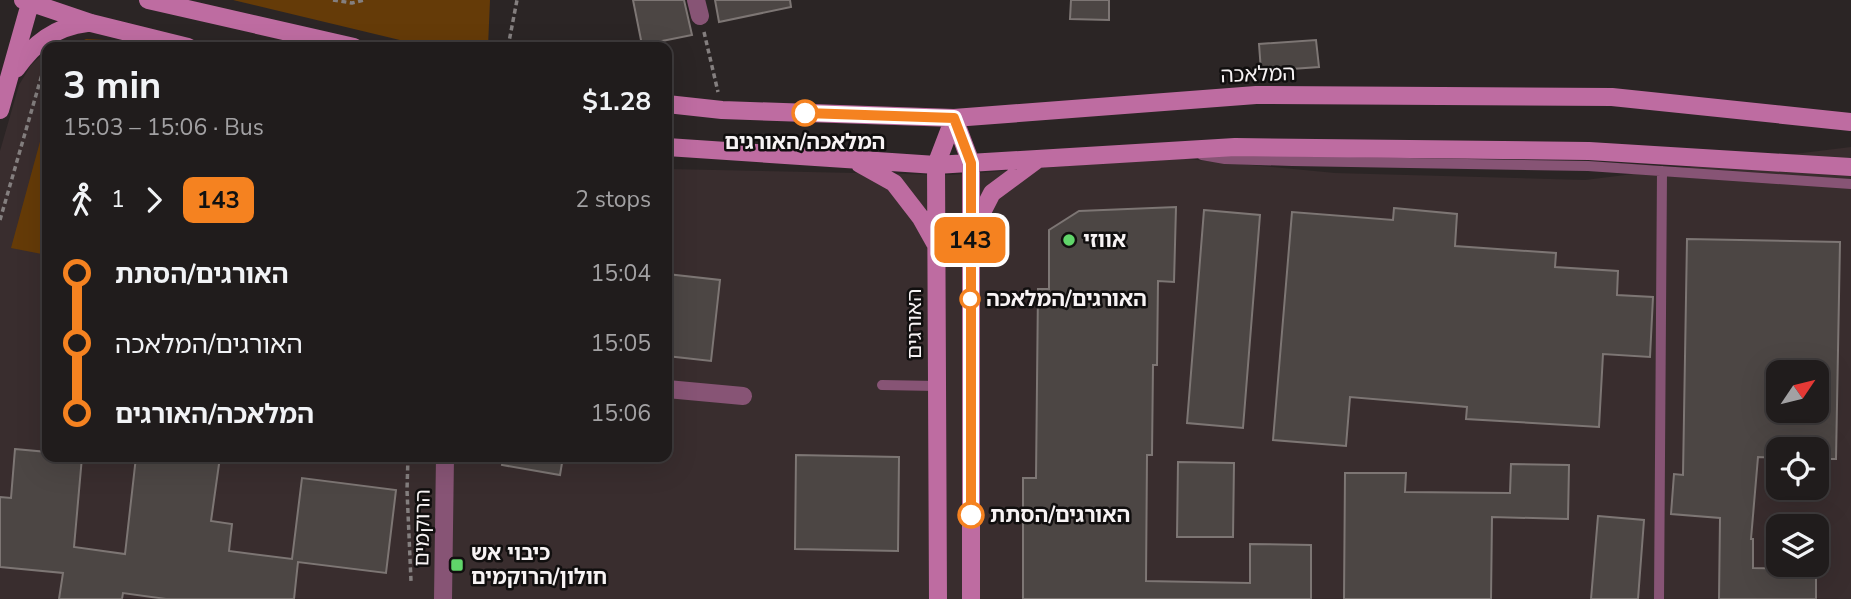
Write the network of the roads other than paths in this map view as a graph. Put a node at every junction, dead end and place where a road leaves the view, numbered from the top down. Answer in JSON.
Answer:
{"nodes":[{"id":1,"x":148,"y":0,"type":"edge"},
{"id":2,"x":28,"y":1,"type":"edge"},
{"id":3,"x":91,"y":23,"type":"junction"},
{"id":4,"x":168,"y":42,"type":"edge"},
{"id":5,"x":332,"y":42,"type":"edge"},
{"id":6,"x":8,"y":80,"type":"junction"},
{"id":7,"x":672,"y":105,"type":"edge"},
{"id":8,"x":0,"y":110,"type":"edge"},
{"id":9,"x":954,"y":118,"type":"junction"},
{"id":10,"x":1851,"y":122,"type":"edge"},
{"id":11,"x":672,"y":147,"type":"edge"},
{"id":12,"x":1182,"y":151,"type":"junction"},
{"id":13,"x":1701,"y":158,"type":"junction"},
{"id":14,"x":1038,"y":159,"type":"junction"},
{"id":15,"x":853,"y":161,"type":"junction"},
{"id":16,"x":971,"y":163,"type":"junction"},
{"id":17,"x":936,"y":165,"type":"junction"},
{"id":18,"x":1851,"y":167,"type":"edge"},
{"id":19,"x":1662,"y":171,"type":"junction"},
{"id":20,"x":1680,"y":172,"type":"junction"},
{"id":21,"x":1851,"y":184,"type":"edge"},
{"id":22,"x":970,"y":235,"type":"junction"},
{"id":23,"x":937,"y":246,"type":"junction"},
{"id":24,"x":882,"y":385,"type":"dead end"},
{"id":25,"x":937,"y":386,"type":"junction"},
{"id":26,"x":672,"y":389,"type":"edge"},
{"id":27,"x":743,"y":396,"type":"dead end"},
{"id":28,"x":446,"y":462,"type":"edge"},
{"id":29,"x":934,"y":595,"type":"edge"},
{"id":30,"x":443,"y":599,"type":"edge"},
{"id":31,"x":971,"y":599,"type":"edge"},
{"id":32,"x":1659,"y":599,"type":"edge"}],
"edges":[{"from":1,"to":5,"type":"main road"},
{"from":2,"to":3,"type":"main road"},
{"from":2,"to":6,"type":"main road"},
{"from":3,"to":4,"type":"main road"},
{"from":3,"to":6,"type":"main road"},
{"from":6,"to":8,"type":"main road"},
{"from":7,"to":9,"type":"main road","name":"המלאכה"},
{"from":9,"to":10,"type":"main road","name":"המלאכה"},
{"from":9,"to":16,"type":"main road"},
{"from":9,"to":17,"type":"main road","name":"האורגים"},
{"from":11,"to":15,"type":"main road"},
{"from":12,"to":13,"type":"main road"},
{"from":12,"to":14,"type":"main road"},
{"from":12,"to":19,"type":"lane"},
{"from":13,"to":18,"type":"main road"},
{"from":13,"to":20,"type":"lane"},
{"from":14,"to":16,"type":"main road"},
{"from":14,"to":22,"type":"main road"},
{"from":15,"to":17,"type":"main road"},
{"from":15,"to":23,"type":"main road"},
{"from":16,"to":17,"type":"main road"},
{"from":16,"to":22,"type":"main road"},
{"from":17,"to":23,"type":"main road","name":"האורגים"},
{"from":19,"to":20,"type":"lane"},
{"from":19,"to":32,"type":"lane"},
{"from":20,"to":21,"type":"lane"},
{"from":22,"to":31,"type":"main road"},
{"from":23,"to":25,"type":"main road","name":"האורגים"},
{"from":24,"to":25,"type":"lane"},
{"from":25,"to":29,"type":"main road","name":"האורגים"},
{"from":26,"to":27,"type":"street"},
{"from":28,"to":30,"type":"street","name":"הרוקמים"}]}
